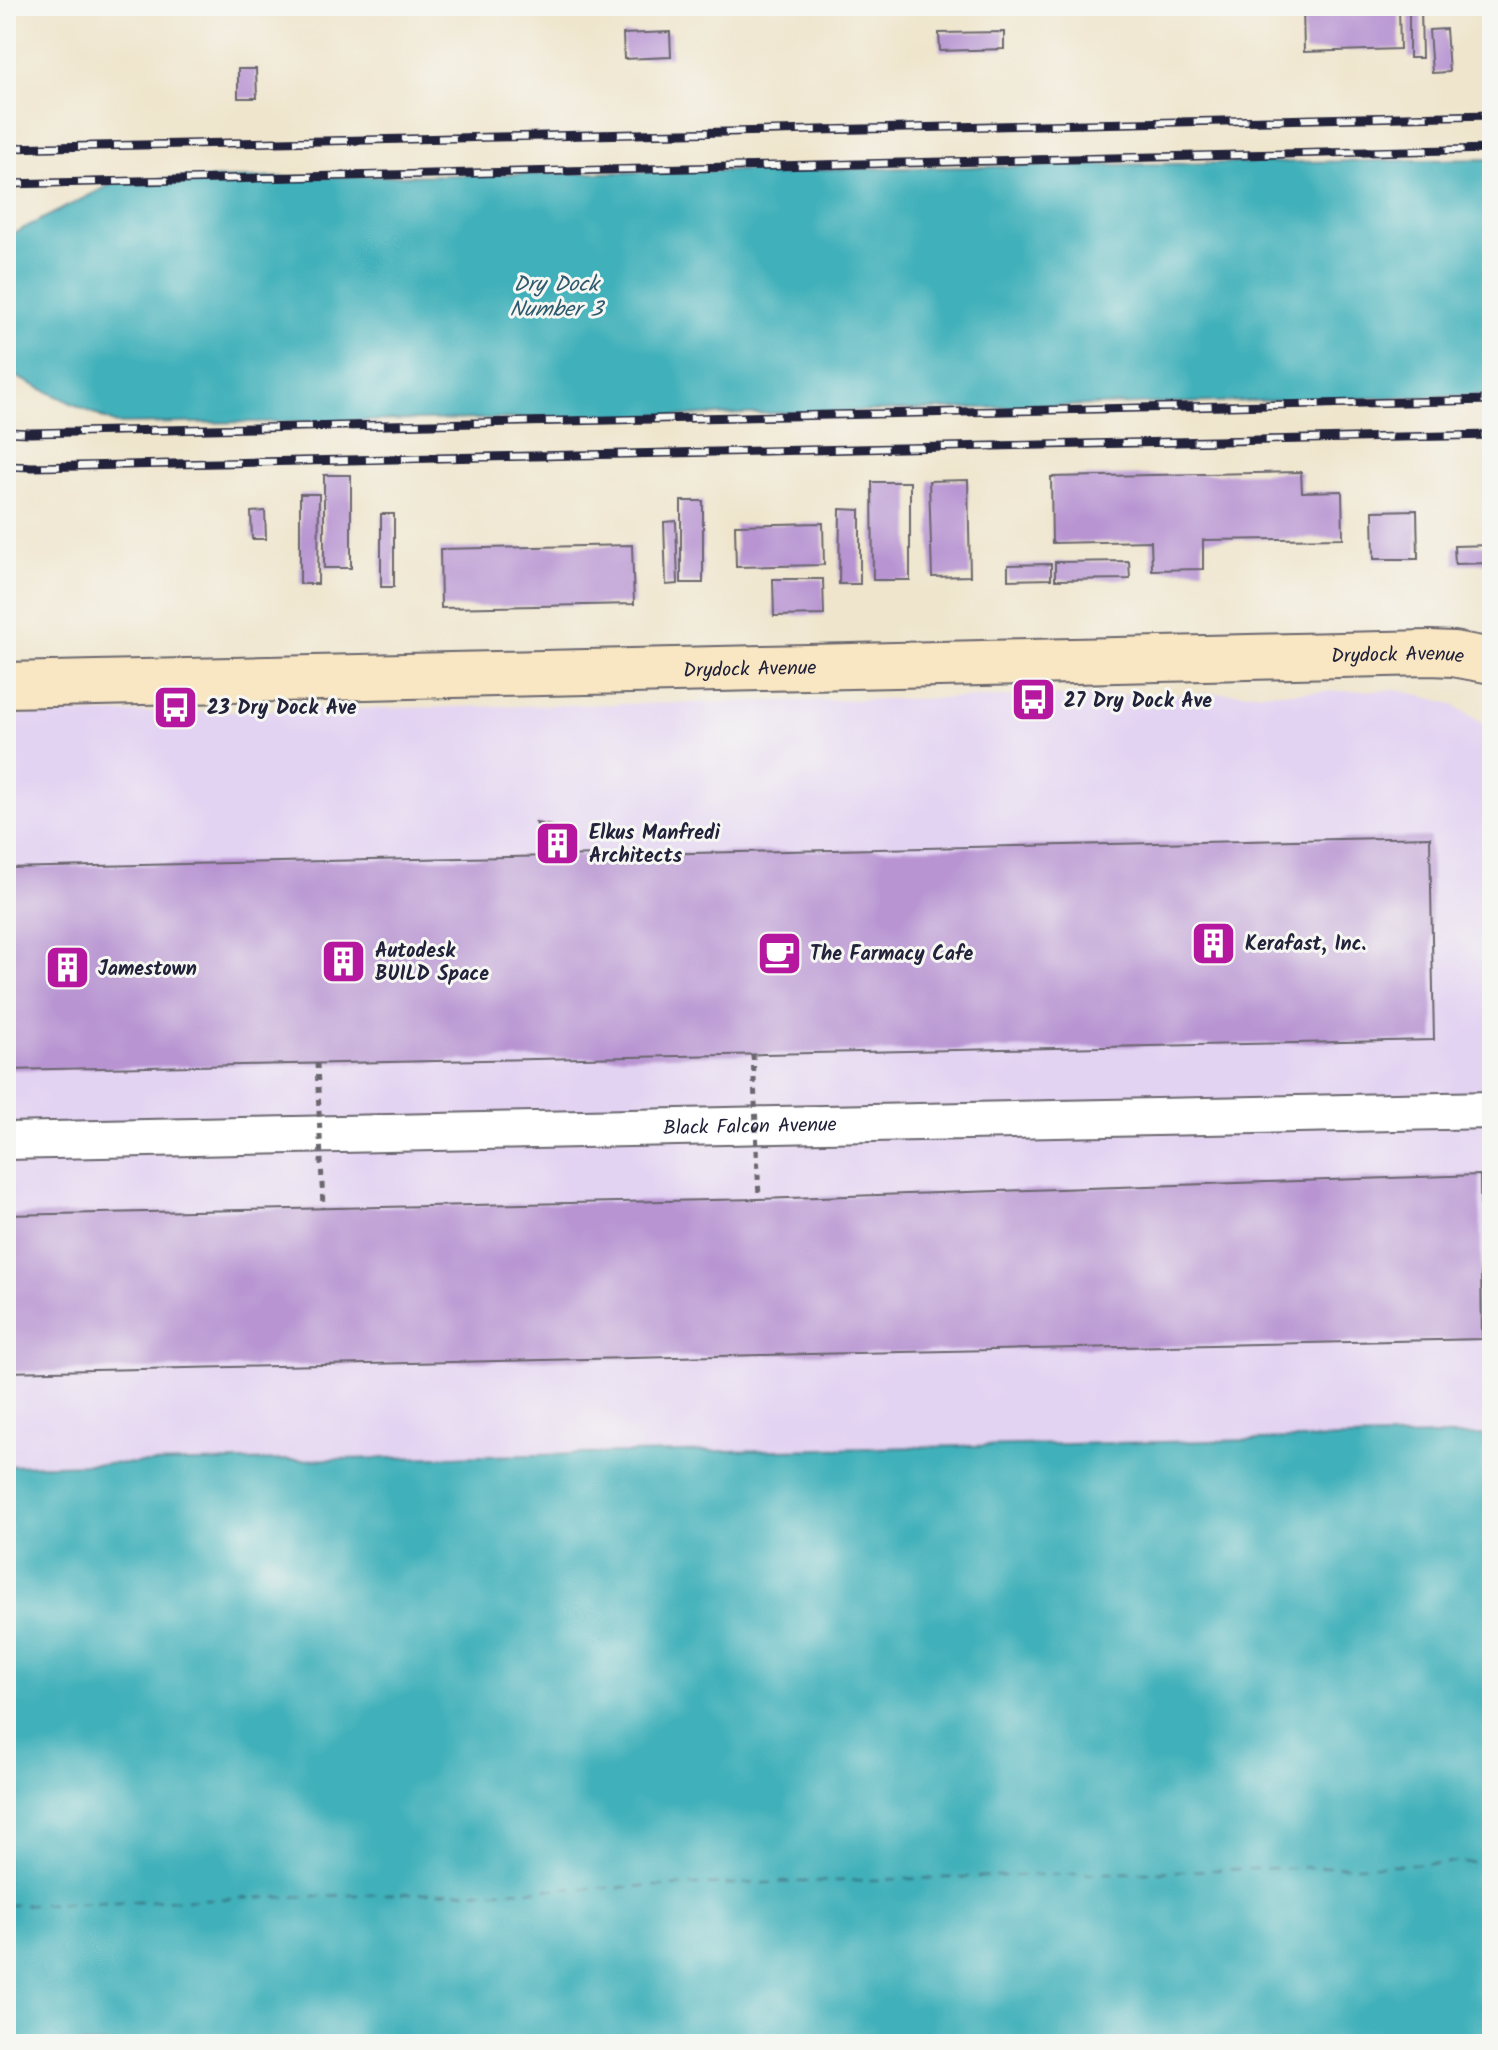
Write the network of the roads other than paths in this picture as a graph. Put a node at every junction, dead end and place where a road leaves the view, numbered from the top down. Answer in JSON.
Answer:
{"nodes":[{"id":1,"x":1492,"y":661,"type":"edge"},
{"id":2,"x":6,"y":685,"type":"edge"},
{"id":3,"x":1492,"y":1110,"type":"edge"},
{"id":4,"x":6,"y":1141,"type":"edge"}],
"edges":[{"from":1,"to":2,"type":"street","name":"Drydock Avenue"},
{"from":3,"to":4,"type":"street","name":"Black Falcon Avenue"}]}
